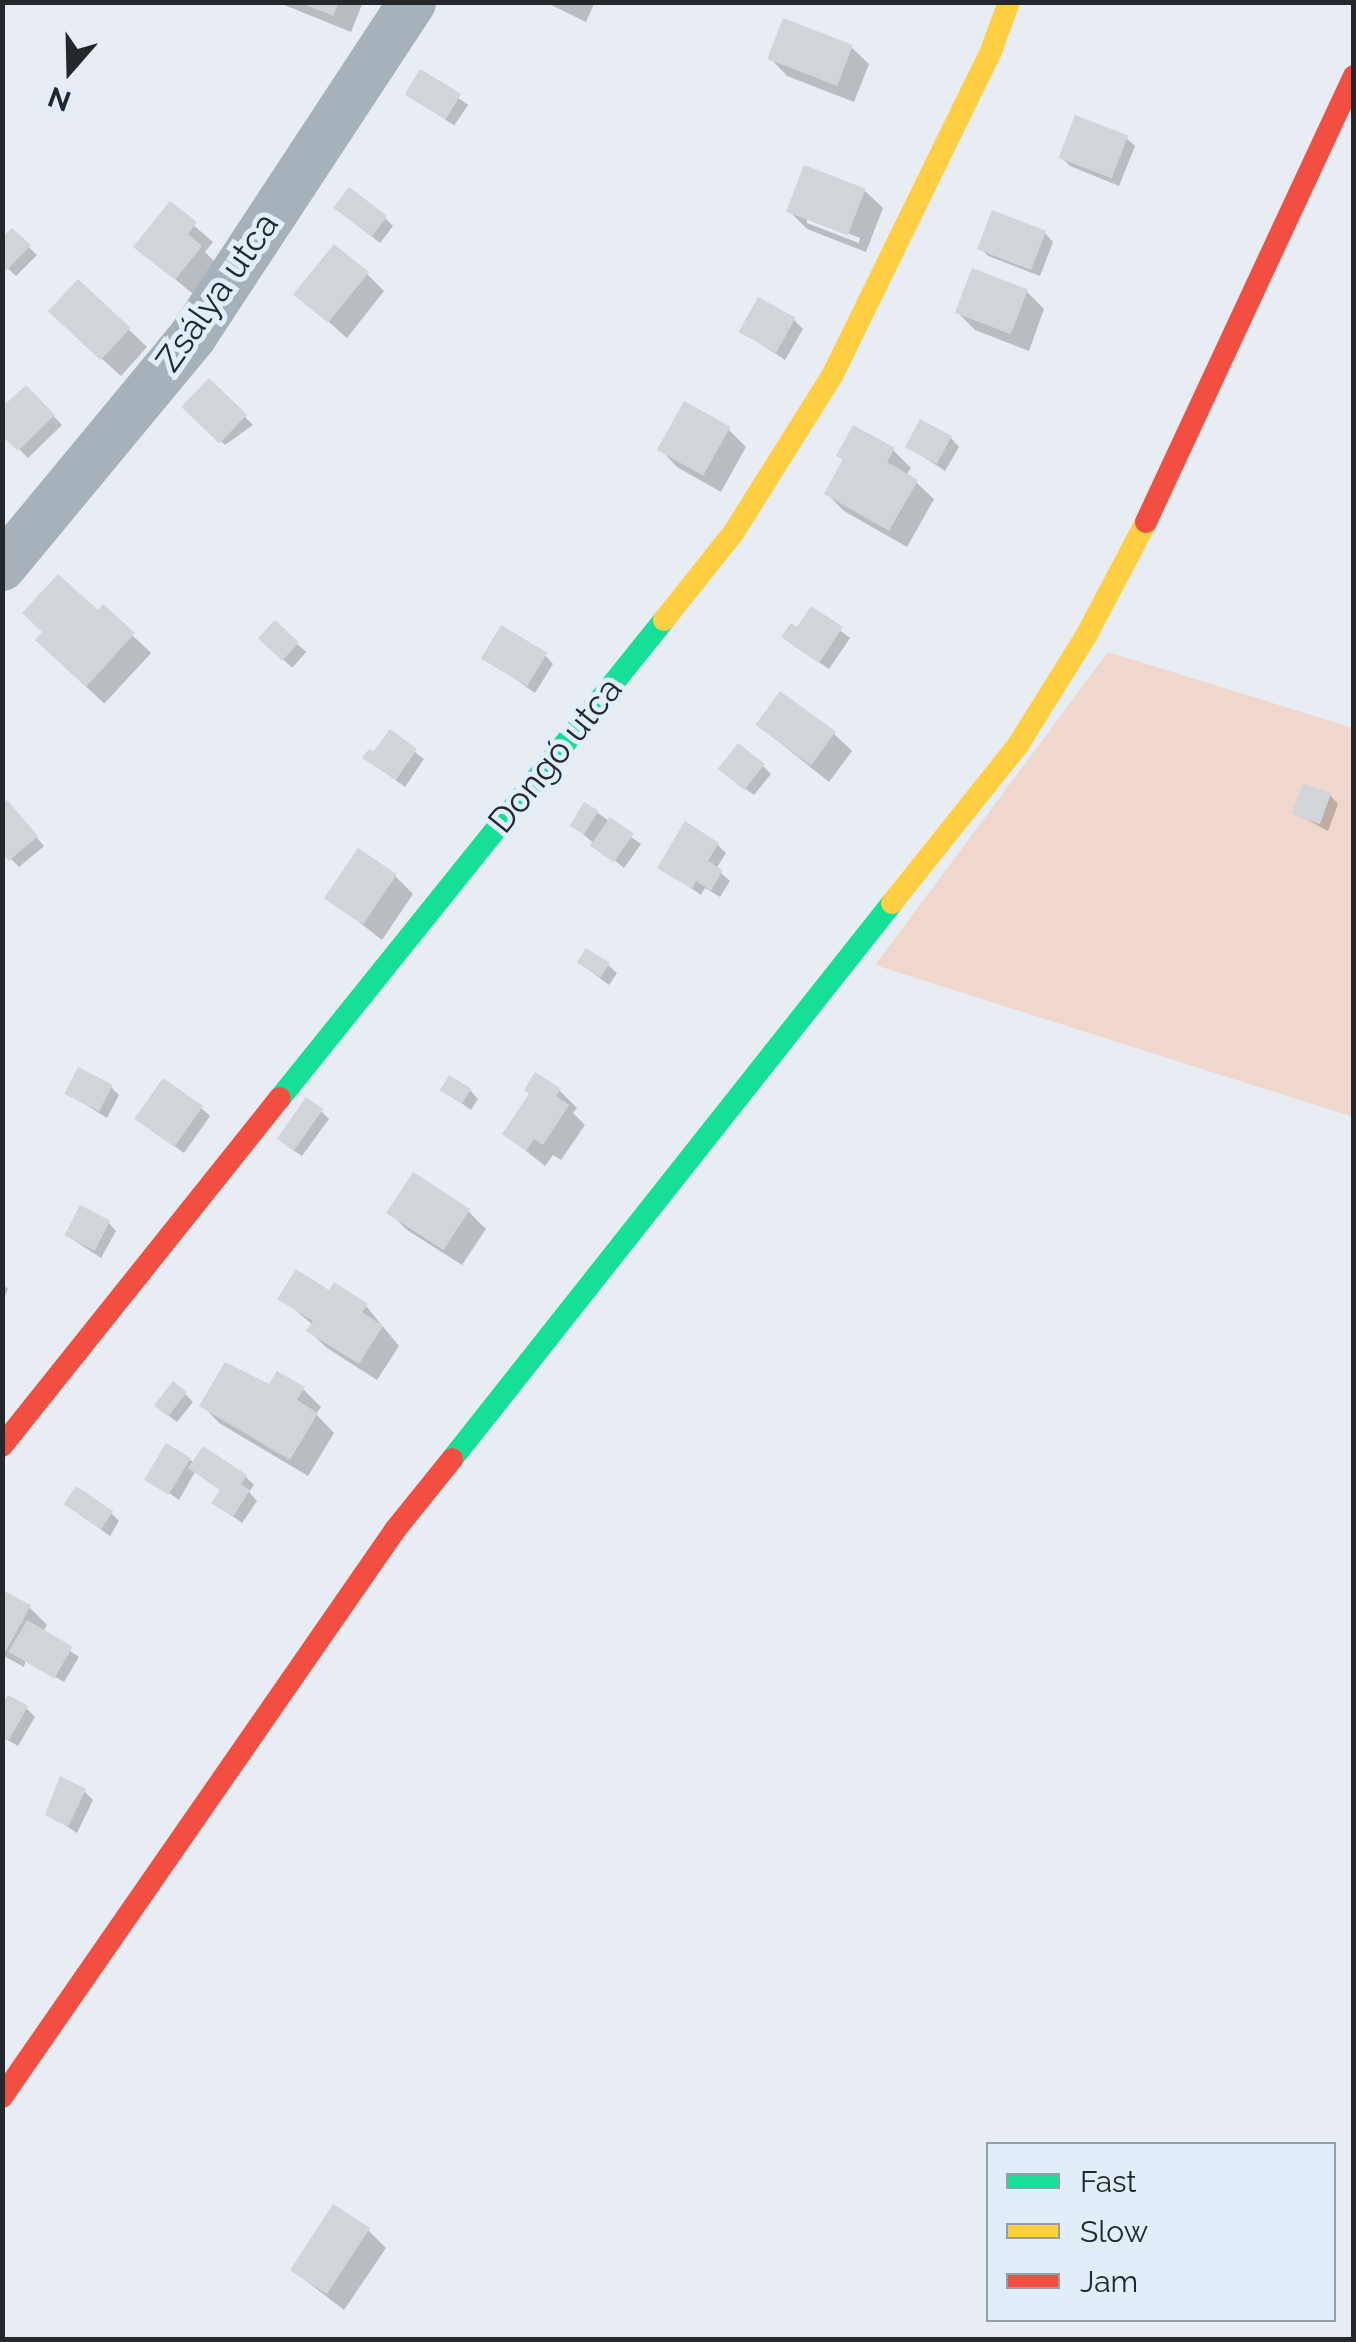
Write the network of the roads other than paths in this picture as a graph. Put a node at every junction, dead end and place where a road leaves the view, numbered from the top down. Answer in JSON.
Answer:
{"nodes":[{"id":1,"x":412,"y":2,"type":"edge"},
{"id":2,"x":1009,"y":2,"type":"edge"},
{"id":3,"x":1354,"y":76,"type":"edge"},
{"id":4,"x":2,"y":567,"type":"edge"},
{"id":5,"x":2,"y":1446,"type":"edge"},
{"id":6,"x":2,"y":2097,"type":"edge"}],
"edges":[{"from":1,"to":4,"type":"street","name":"Zsálya utca"},
{"from":2,"to":5,"type":"street","name":"Dongó utca"},
{"from":3,"to":6,"type":"street"}]}
